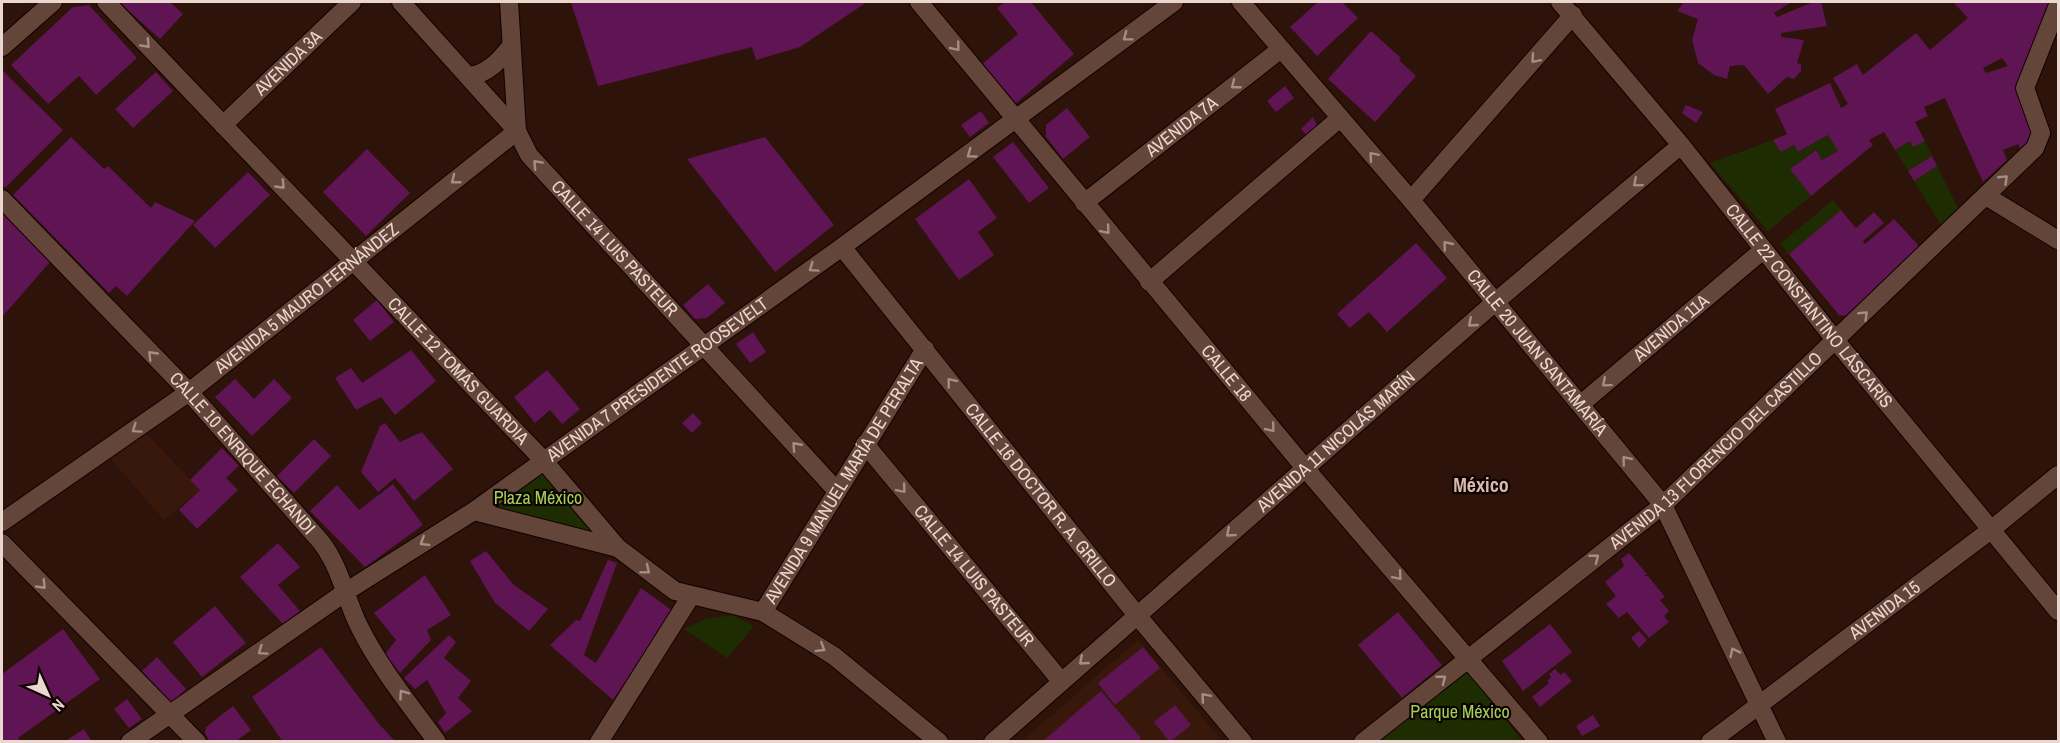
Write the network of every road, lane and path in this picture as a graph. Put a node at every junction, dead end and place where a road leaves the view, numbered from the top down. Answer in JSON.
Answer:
{"nodes":[{"id":1,"x":53,"y":2,"type":"edge"},
{"id":2,"x":106,"y":2,"type":"edge"},
{"id":3,"x":352,"y":2,"type":"edge"},
{"id":4,"x":401,"y":2,"type":"edge"},
{"id":5,"x":509,"y":2,"type":"edge"},
{"id":6,"x":919,"y":2,"type":"edge"},
{"id":7,"x":1174,"y":2,"type":"edge"},
{"id":8,"x":1241,"y":2,"type":"edge"},
{"id":9,"x":1560,"y":2,"type":"edge"},
{"id":10,"x":2058,"y":5,"type":"edge"},
{"id":11,"x":1573,"y":15,"type":"junction"},
{"id":12,"x":511,"y":46,"type":"junction"},
{"id":13,"x":2,"y":47,"type":"edge"},
{"id":14,"x":1281,"y":49,"type":"junction"},
{"id":15,"x":468,"y":76,"type":"junction"},
{"id":16,"x":1341,"y":118,"type":"junction"},
{"id":17,"x":1017,"y":120,"type":"junction"},
{"id":18,"x":223,"y":125,"type":"junction"},
{"id":19,"x":517,"y":131,"type":"junction"},
{"id":20,"x":1681,"y":145,"type":"junction"},
{"id":21,"x":1986,"y":196,"type":"junction"},
{"id":22,"x":2,"y":199,"type":"edge"},
{"id":23,"x":1411,"y":200,"type":"junction"},
{"id":24,"x":1084,"y":203,"type":"junction"},
{"id":25,"x":2058,"y":240,"type":"edge"},
{"id":26,"x":842,"y":247,"type":"junction"},
{"id":27,"x":1763,"y":249,"type":"junction"},
{"id":28,"x":354,"y":259,"type":"junction"},
{"id":29,"x":1149,"y":282,"type":"junction"},
{"id":30,"x":1494,"y":303,"type":"junction"},
{"id":31,"x":1836,"y":341,"type":"junction"},
{"id":32,"x":704,"y":345,"type":"junction"},
{"id":33,"x":925,"y":349,"type":"junction"},
{"id":34,"x":189,"y":392,"type":"junction"},
{"id":35,"x":1581,"y":404,"type":"junction"},
{"id":36,"x":865,"y":444,"type":"junction"},
{"id":37,"x":543,"y":460,"type":"junction"},
{"id":38,"x":1305,"y":468,"type":"junction"},
{"id":39,"x":2058,"y":475,"type":"edge"},
{"id":40,"x":836,"y":490,"type":"junction"},
{"id":41,"x":1663,"y":505,"type":"junction"},
{"id":42,"x":474,"y":511,"type":"junction"},
{"id":43,"x":2,"y":522,"type":"edge"},
{"id":44,"x":1992,"y":530,"type":"junction"},
{"id":45,"x":2,"y":543,"type":"edge"},
{"id":46,"x":618,"y":548,"type":"junction"},
{"id":47,"x":346,"y":591,"type":"junction"},
{"id":48,"x":691,"y":596,"type":"junction"},
{"id":49,"x":2058,"y":610,"type":"edge"},
{"id":50,"x":763,"y":612,"type":"junction"},
{"id":51,"x":1136,"y":614,"type":"junction"},
{"id":52,"x":1469,"y":658,"type":"junction"},
{"id":53,"x":1060,"y":681,"type":"junction"},
{"id":54,"x":1759,"y":704,"type":"junction"},
{"id":55,"x":171,"y":715,"type":"junction"},
{"id":56,"x":130,"y":741,"type":"edge"},
{"id":57,"x":197,"y":741,"type":"edge"},
{"id":58,"x":437,"y":741,"type":"edge"},
{"id":59,"x":599,"y":741,"type":"edge"},
{"id":60,"x":939,"y":741,"type":"edge"},
{"id":61,"x":993,"y":741,"type":"edge"},
{"id":62,"x":1243,"y":741,"type":"edge"},
{"id":63,"x":1363,"y":741,"type":"edge"},
{"id":64,"x":1539,"y":741,"type":"edge"},
{"id":65,"x":1710,"y":741,"type":"edge"},
{"id":66,"x":1777,"y":741,"type":"edge"}],
"edges":[{"from":1,"to":13,"type":"street"},
{"from":2,"to":18,"type":"street","name":"CALLE 12 TOMÁS GUARDIA","one_way":true},
{"from":3,"to":18,"type":"street","name":"AVENIDA 3A"},
{"from":4,"to":15,"type":"street","name":"CALLE 14 LUIS PASTEUR"},
{"from":5,"to":12,"type":"street"},
{"from":6,"to":17,"type":"street","name":"CALLE 18","one_way":true},
{"from":7,"to":17,"type":"street","name":"AVENIDA 7 PRESIDENTE ROOSEVELT","one_way":true},
{"from":8,"to":14,"type":"street","name":"CALLE 20 JUAN SANTAMARÍA"},
{"from":9,"to":11,"type":"street","name":"CALLE 22 CONSTANTINO LÁSCARIS"},
{"from":21,"to":10,"type":"street","name":"AVENIDA 13 FLORENCIO DEL CASTILLO","one_way":true},
{"from":11,"to":20,"type":"street","name":"CALLE 22 CONSTANTINO LÁSCARIS"},
{"from":11,"to":23,"type":"street","one_way":true},
{"from":12,"to":15,"type":"street"},
{"from":12,"to":19,"type":"street"},
{"from":14,"to":16,"type":"street","name":"CALLE 20 JUAN SANTAMARÍA"},
{"from":14,"to":24,"type":"street","name":"AVENIDA 7A","one_way":true},
{"from":15,"to":19,"type":"street","name":"CALLE 14 LUIS PASTEUR"},
{"from":23,"to":16,"type":"street","name":"CALLE 20 JUAN SANTAMARÍA","one_way":true},
{"from":16,"to":29,"type":"street"},
{"from":17,"to":24,"type":"street","name":"CALLE 18"},
{"from":17,"to":26,"type":"street","name":"AVENIDA 7 PRESIDENTE ROOSEVELT","one_way":true},
{"from":18,"to":28,"type":"street","name":"CALLE 12 TOMÁS GUARDIA","one_way":true},
{"from":19,"to":28,"type":"street","name":"AVENIDA 5 MAURO FERNÁNDEZ","one_way":true},
{"from":32,"to":19,"type":"street","name":"CALLE 14 LUIS PASTEUR","one_way":true},
{"from":20,"to":27,"type":"street","name":"CALLE 22 CONSTANTINO LÁSCARIS"},
{"from":20,"to":30,"type":"street","name":"AVENIDA 11 NICOLÁS MARÍN","one_way":true},
{"from":21,"to":25,"type":"street"},
{"from":31,"to":21,"type":"street","name":"AVENIDA 13 FLORENCIO DEL CASTILLO","one_way":true},
{"from":34,"to":22,"type":"street","name":"CALLE 10 ENRIQUE ECHANDI","one_way":true},
{"from":30,"to":23,"type":"street","name":"CALLE 20 JUAN SANTAMARÍA","one_way":true},
{"from":24,"to":29,"type":"street","name":"CALLE 18","one_way":true},
{"from":26,"to":32,"type":"street","name":"AVENIDA 7 PRESIDENTE ROOSEVELT","one_way":true},
{"from":26,"to":33,"type":"street","name":"CALLE 16 DOCTOR R. A. GRILLO"},
{"from":27,"to":31,"type":"street","name":"CALLE 22 CONSTANTINO LÁSCARIS"},
{"from":27,"to":35,"type":"street","name":"AVENIDA 11A","one_way":true},
{"from":28,"to":34,"type":"street","name":"AVENIDA 5 MAURO FERNÁNDEZ"},
{"from":28,"to":37,"type":"street","name":"CALLE 12 TOMÁS GUARDIA"},
{"from":29,"to":38,"type":"street","name":"CALLE 18","one_way":true},
{"from":30,"to":35,"type":"street","name":"CALLE 20 JUAN SANTAMARÍA"},
{"from":30,"to":38,"type":"street","name":"AVENIDA 11 NICOLÁS MARÍN","one_way":true},
{"from":31,"to":41,"type":"street","name":"AVENIDA 13 FLORENCIO DEL CASTILLO"},
{"from":31,"to":44,"type":"street","name":"CALLE 22 CONSTANTINO LÁSCARIS"},
{"from":32,"to":37,"type":"street","name":"AVENIDA 7 PRESIDENTE ROOSEVELT"},
{"from":40,"to":32,"type":"street","name":"CALLE 14 LUIS PASTEUR","one_way":true},
{"from":33,"to":36,"type":"street","name":"AVENIDA 9 MANUEL MARÍA DE PERALTA"},
{"from":51,"to":33,"type":"street","name":"CALLE 16 DOCTOR R. A. GRILLO","one_way":true},
{"from":34,"to":43,"type":"street","name":"AVENIDA 5 MAURO FERNÁNDEZ","one_way":true},
{"from":34,"to":47,"type":"street","name":"CALLE 10 ENRIQUE ECHANDI"},
{"from":41,"to":35,"type":"street","name":"CALLE 20 JUAN SANTAMARÍA","one_way":true},
{"from":36,"to":40,"type":"street","name":"AVENIDA 9 MANUEL MARÍA DE PERALTA"},
{"from":36,"to":53,"type":"street","name":"CALLE 14 LUIS PASTEUR","one_way":true},
{"from":37,"to":42,"type":"street","name":"AVENIDA 7 PRESIDENTE ROOSEVELT"},
{"from":37,"to":46,"type":"street","name":"CALLE 12 TOMÁS GUARDIA"},
{"from":38,"to":51,"type":"street","name":"AVENIDA 11 NICOLÁS MARÍN","one_way":true},
{"from":38,"to":52,"type":"street","name":"CALLE 18","one_way":true},
{"from":39,"to":44,"type":"street","name":"AVENIDA 15"},
{"from":40,"to":50,"type":"street","name":"AVENIDA 9 MANUEL MARÍA DE PERALTA"},
{"from":52,"to":41,"type":"street","name":"AVENIDA 13 FLORENCIO DEL CASTILLO","one_way":true},
{"from":54,"to":41,"type":"street","name":"CALLE 20 JUAN SANTAMARÍA","one_way":true},
{"from":42,"to":46,"type":"street"},
{"from":42,"to":47,"type":"street","name":"AVENIDA 7 PRESIDENTE ROOSEVELT","one_way":true},
{"from":44,"to":49,"type":"street","name":"CALLE 22 CONSTANTINO LÁSCARIS"},
{"from":44,"to":54,"type":"street","name":"AVENIDA 15"},
{"from":45,"to":55,"type":"street","one_way":true},
{"from":46,"to":48,"type":"street","name":"CALLE 12 TOMÁS GUARDIA","one_way":true},
{"from":47,"to":55,"type":"street","name":"AVENIDA 7 PRESIDENTE ROOSEVELT","one_way":true},
{"from":58,"to":47,"type":"street","name":"CALLE 10 ENRIQUE ECHANDI","one_way":true},
{"from":48,"to":50,"type":"street","name":"CALLE 12 TOMÁS GUARDIA"},
{"from":48,"to":59,"type":"street"},
{"from":50,"to":60,"type":"street","name":"CALLE 12 TOMÁS GUARDIA","one_way":true},
{"from":51,"to":53,"type":"street","name":"AVENIDA 11 NICOLÁS MARÍN","one_way":true},
{"from":62,"to":51,"type":"street","name":"CALLE 16 DOCTOR R. A. GRILLO","one_way":true},
{"from":63,"to":52,"type":"street","name":"AVENIDA 13 FLORENCIO DEL CASTILLO","one_way":true},
{"from":52,"to":64,"type":"street","name":"CALLE 18"},
{"from":53,"to":61,"type":"street","name":"AVENIDA 11 NICOLÁS MARÍN"},
{"from":54,"to":65,"type":"street","name":"AVENIDA 15"},
{"from":54,"to":66,"type":"street","name":"CALLE 20 JUAN SANTAMARÍA"},
{"from":55,"to":56,"type":"street","name":"AVENIDA 7 PRESIDENTE ROOSEVELT"},
{"from":55,"to":57,"type":"street"}]}
